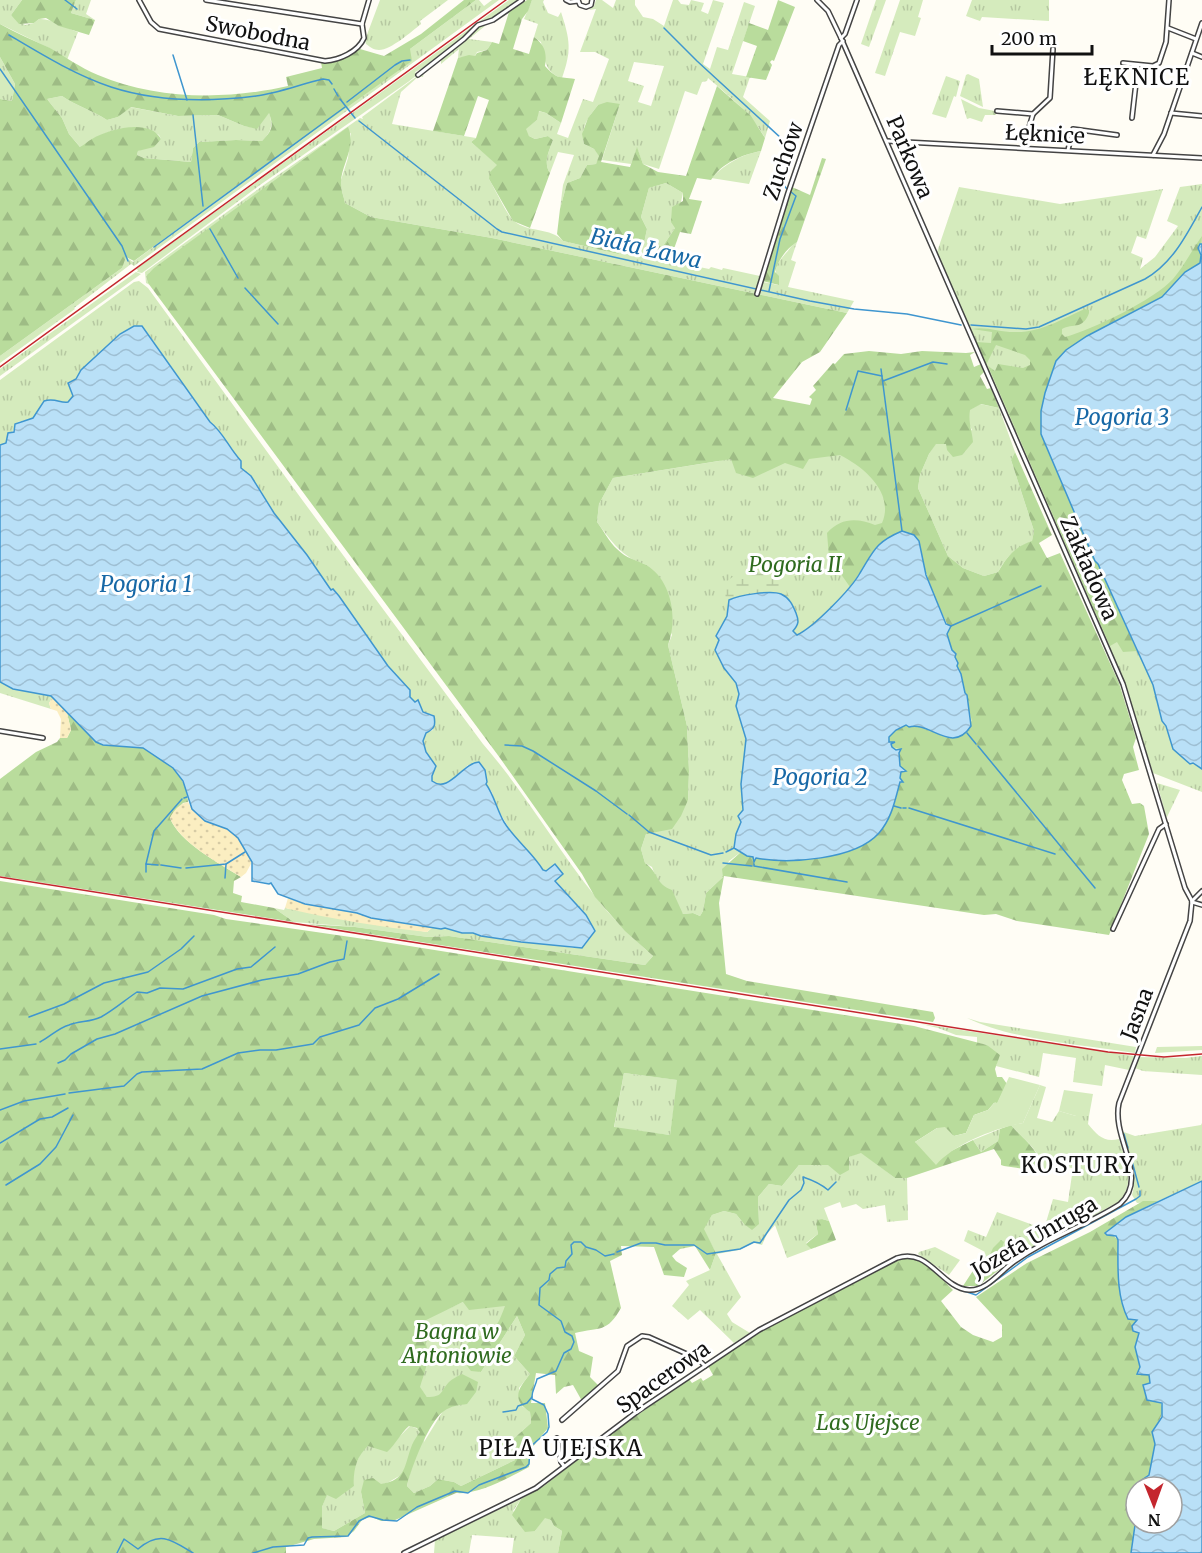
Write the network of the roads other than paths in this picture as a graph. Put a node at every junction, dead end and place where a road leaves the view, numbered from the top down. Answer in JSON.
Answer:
{"nodes":[{"id":1,"x":139,"y":0,"type":"edge"},
{"id":2,"x":206,"y":0,"type":"edge"},
{"id":3,"x":369,"y":0,"type":"edge"},
{"id":4,"x":522,"y":0,"type":"edge"},
{"id":5,"x":566,"y":0,"type":"edge"},
{"id":6,"x":592,"y":0,"type":"edge"},
{"id":7,"x":817,"y":0,"type":"edge"},
{"id":8,"x":857,"y":0,"type":"edge"},
{"id":9,"x":1169,"y":0,"type":"edge"},
{"id":10,"x":578,"y":1,"type":"edge"},
{"id":11,"x":1202,"y":23,"type":"edge"},
{"id":12,"x":362,"y":24,"type":"junction"},
{"id":13,"x":1168,"y":28,"type":"junction"},
{"id":14,"x":1196,"y":39,"type":"junction"},
{"id":15,"x":842,"y":40,"type":"junction"},
{"id":16,"x":1053,"y":49,"type":"dead end"},
{"id":17,"x":1192,"y":53,"type":"junction"},
{"id":18,"x":1202,"y":57,"type":"edge"},
{"id":19,"x":1123,"y":63,"type":"dead end"},
{"id":20,"x":1138,"y":65,"type":"junction"},
{"id":21,"x":418,"y":75,"type":"dead end"},
{"id":22,"x":997,"y":111,"type":"dead end"},
{"id":23,"x":1171,"y":113,"type":"junction"},
{"id":24,"x":1033,"y":114,"type":"junction"},
{"id":25,"x":1202,"y":116,"type":"edge"},
{"id":26,"x":1132,"y":118,"type":"dead end"},
{"id":27,"x":1117,"y":135,"type":"dead end"},
{"id":28,"x":887,"y":141,"type":"junction"},
{"id":29,"x":1023,"y":147,"type":"junction"},
{"id":30,"x":1068,"y":150,"type":"junction"},
{"id":31,"x":1153,"y":155,"type":"junction"},
{"id":32,"x":1202,"y":158,"type":"edge"},
{"id":33,"x":757,"y":293,"type":"dead end"},
{"id":34,"x":968,"y":330,"type":"joint"},
{"id":35,"x":0,"y":731,"type":"edge"},
{"id":36,"x":43,"y":738,"type":"dead end"},
{"id":37,"x":1166,"y":824,"type":"junction"},
{"id":38,"x":1202,"y":891,"type":"edge"},
{"id":39,"x":1192,"y":902,"type":"junction"},
{"id":40,"x":1202,"y":905,"type":"edge"},
{"id":41,"x":1113,"y":929,"type":"dead end"},
{"id":42,"x":1126,"y":1152,"type":"joint"},
{"id":43,"x":914,"y":1256,"type":"joint"},
{"id":44,"x":705,"y":1365,"type":"junction"},
{"id":45,"x":562,"y":1420,"type":"dead end"},
{"id":46,"x":557,"y":1438,"type":"dead end"},
{"id":47,"x":564,"y":1466,"type":"junction"},
{"id":48,"x":404,"y":1553,"type":"edge"}],
"edges":[{"from":1,"to":12,"type":"street","name":"Swobodna"},
{"from":2,"to":12,"type":"street"},
{"from":3,"to":12,"type":"street","name":"Swobodna"},
{"from":4,"to":21,"type":"street"},
{"from":5,"to":10,"type":"street"},
{"from":6,"to":10,"type":"street"},
{"from":7,"to":15,"type":"street","name":"Parkowa"},
{"from":8,"to":15,"type":"street","name":"Zuchów"},
{"from":9,"to":13,"type":"street"},
{"from":11,"to":14,"type":"street"},
{"from":13,"to":14,"type":"street"},
{"from":13,"to":20,"type":"street"},
{"from":14,"to":17,"type":"street"},
{"from":15,"to":28,"type":"street","name":"Parkowa"},
{"from":15,"to":33,"type":"street","name":"Zuchów"},
{"from":16,"to":24,"type":"street"},
{"from":17,"to":18,"type":"street"},
{"from":17,"to":23,"type":"street"},
{"from":19,"to":20,"type":"street"},
{"from":20,"to":26,"type":"street"},
{"from":22,"to":24,"type":"street"},
{"from":23,"to":25,"type":"street"},
{"from":23,"to":31,"type":"street"},
{"from":24,"to":29,"type":"street"},
{"from":27,"to":30,"type":"street"},
{"from":28,"to":29,"type":"street","name":"Łęknice"},
{"from":28,"to":34,"type":"street","name":"Parkowa"},
{"from":29,"to":30,"type":"street","name":"Łęknice"},
{"from":30,"to":31,"type":"street","name":"Łęknice"},
{"from":31,"to":32,"type":"street","name":"Łęknice"},
{"from":34,"to":37,"type":"street","name":"Zakładowa"},
{"from":35,"to":36,"type":"street"},
{"from":37,"to":39,"type":"street","name":"Zakładowa"},
{"from":37,"to":41,"type":"street"},
{"from":38,"to":39,"type":"street"},
{"from":39,"to":40,"type":"street"},
{"from":39,"to":42,"type":"street","name":"Jasna"},
{"from":42,"to":43,"type":"street","name":"Józefa Unruga"},
{"from":43,"to":44,"type":"street","name":"Spacerowa"},
{"from":44,"to":45,"type":"street"},
{"from":44,"to":47,"type":"street","name":"Spacerowa"},
{"from":46,"to":47,"type":"street"},
{"from":47,"to":48,"type":"street","name":"Spacerowa"}]}
